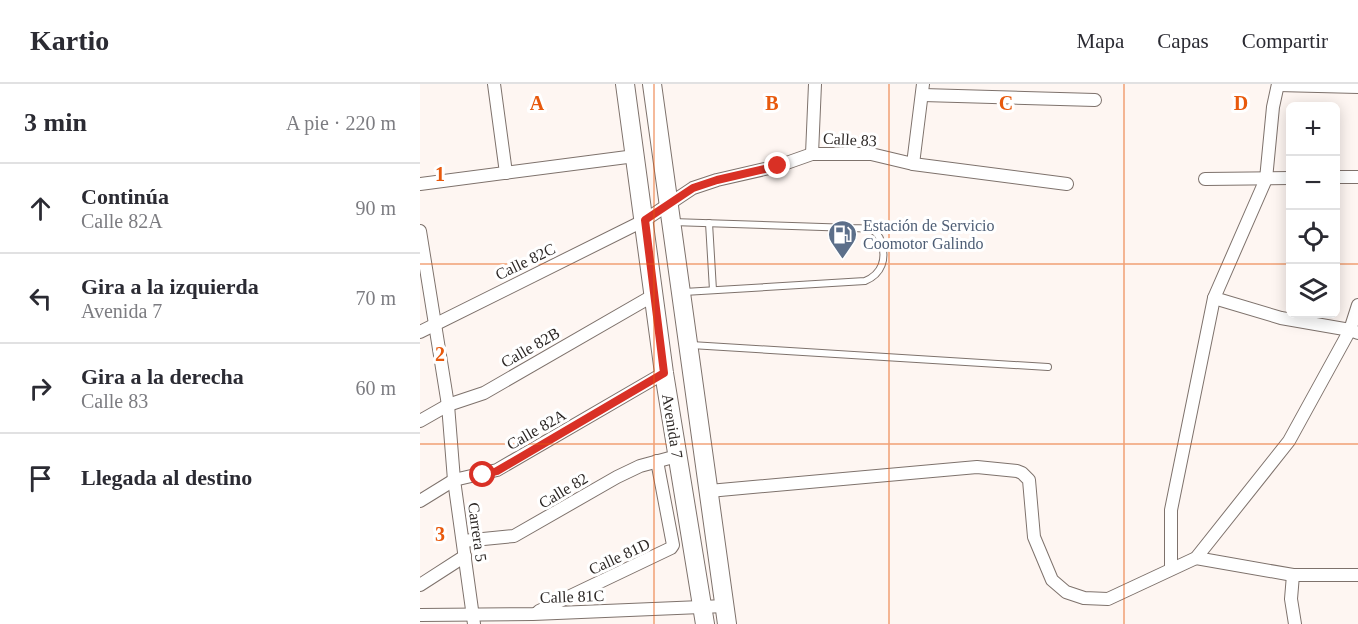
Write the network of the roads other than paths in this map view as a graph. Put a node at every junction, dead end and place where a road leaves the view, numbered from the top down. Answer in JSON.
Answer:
{"nodes":[{"id":1,"x":507,"y":84,"type":"edge"},
{"id":2,"x":626,"y":84,"type":"edge"},
{"id":3,"x":652,"y":84,"type":"edge"},
{"id":4,"x":815,"y":84,"type":"edge"},
{"id":5,"x":1278,"y":84,"type":"edge"},
{"id":6,"x":494,"y":85,"type":"edge"},
{"id":7,"x":1358,"y":87,"type":"edge"},
{"id":8,"x":923,"y":89,"type":"edge"},
{"id":9,"x":1095,"y":100,"type":"dead end"},
{"id":10,"x":812,"y":154,"type":"junction"},
{"id":11,"x":635,"y":156,"type":"junction"},
{"id":12,"x":913,"y":164,"type":"junction"},
{"id":13,"x":506,"y":173,"type":"junction"},
{"id":14,"x":1340,"y":177,"type":"edge"},
{"id":15,"x":1358,"y":177,"type":"edge"},
{"id":16,"x":1205,"y":178,"type":"dead end"},
{"id":17,"x":1286,"y":178,"type":"edge"},
{"id":18,"x":1266,"y":179,"type":"junction"},
{"id":19,"x":420,"y":184,"type":"edge"},
{"id":20,"x":1066,"y":184,"type":"dead end"},
{"id":21,"x":669,"y":213,"type":"junction"},
{"id":22,"x":645,"y":220,"type":"junction"},
{"id":23,"x":709,"y":223,"type":"junction"},
{"id":24,"x":420,"y":231,"type":"edge"},
{"id":25,"x":714,"y":290,"type":"junction"},
{"id":26,"x":680,"y":293,"type":"junction"},
{"id":27,"x":654,"y":295,"type":"junction"},
{"id":28,"x":1214,"y":298,"type":"junction"},
{"id":29,"x":1358,"y":306,"type":"edge"},
{"id":30,"x":434,"y":324,"type":"junction"},
{"id":31,"x":420,"y":332,"type":"edge"},
{"id":32,"x":1354,"y":332,"type":"edge"},
{"id":33,"x":688,"y":345,"type":"junction"},
{"id":34,"x":1048,"y":367,"type":"dead end"},
{"id":35,"x":664,"y":373,"type":"junction"},
{"id":36,"x":448,"y":405,"type":"junction"},
{"id":37,"x":420,"y":421,"type":"edge"},
{"id":38,"x":677,"y":456,"type":"junction"},
{"id":39,"x":657,"y":461,"type":"junction"},
{"id":40,"x":454,"y":480,"type":"junction"},
{"id":41,"x":709,"y":491,"type":"junction"},
{"id":42,"x":420,"y":501,"type":"edge"},
{"id":43,"x":463,"y":541,"type":"junction"},
{"id":44,"x":465,"y":556,"type":"junction"},
{"id":45,"x":1196,"y":558,"type":"junction"},
{"id":46,"x":1171,"y":569,"type":"junction"},
{"id":47,"x":1293,"y":575,"type":"junction"},
{"id":48,"x":1358,"y":575,"type":"edge"},
{"id":49,"x":420,"y":585,"type":"edge"},
{"id":50,"x":533,"y":614,"type":"junction"},
{"id":51,"x":420,"y":615,"type":"edge"},
{"id":52,"x":726,"y":615,"type":"edge"},
{"id":53,"x":704,"y":616,"type":"edge"},
{"id":54,"x":473,"y":619,"type":"edge"},
{"id":55,"x":1295,"y":624,"type":"edge"}],
"edges":[{"from":1,"to":6,"type":"street"},
{"from":2,"to":11,"type":"main road","name":"Avenida 7"},
{"from":3,"to":21,"type":"main road","name":"Avenida 7"},
{"from":4,"to":10,"type":"street"},
{"from":5,"to":7,"type":"street"},
{"from":5,"to":18,"type":"street"},
{"from":6,"to":13,"type":"street"},
{"from":8,"to":9,"type":"street"},
{"from":8,"to":12,"type":"street"},
{"from":10,"to":12,"type":"street","name":"Calle 83"},
{"from":10,"to":21,"type":"street","name":"Calle 83"},
{"from":11,"to":13,"type":"street"},
{"from":11,"to":22,"type":"main road","name":"Avenida 7"},
{"from":12,"to":20,"type":"street","name":"Calle 83"},
{"from":13,"to":19,"type":"street"},
{"from":14,"to":15,"type":"street"},
{"from":16,"to":18,"type":"street"},
{"from":17,"to":18,"type":"street"},
{"from":18,"to":28,"type":"street"},
{"from":21,"to":22,"type":"street","name":"Calle 83"},
{"from":21,"to":23,"type":"lane"},
{"from":21,"to":26,"type":"main road","name":"Avenida 7"},
{"from":22,"to":27,"type":"main road","name":"Avenida 7"},
{"from":22,"to":30,"type":"street","name":"Calle 82C"},
{"from":23,"to":25,"type":"lane"},
{"from":23,"to":25,"type":"lane"},
{"from":24,"to":30,"type":"street","name":"Carrera 5"},
{"from":25,"to":26,"type":"lane"},
{"from":26,"to":33,"type":"main road","name":"Avenida 7"},
{"from":27,"to":35,"type":"main road","name":"Avenida 7"},
{"from":27,"to":36,"type":"street","name":"Calle 82B"},
{"from":28,"to":32,"type":"street"},
{"from":28,"to":46,"type":"street"},
{"from":29,"to":32,"type":"street"},
{"from":30,"to":31,"type":"street","name":"Calle 82C"},
{"from":30,"to":36,"type":"street","name":"Carrera 5"},
{"from":32,"to":45,"type":"street"},
{"from":33,"to":34,"type":"lane"},
{"from":33,"to":41,"type":"main road","name":"Avenida 7"},
{"from":35,"to":38,"type":"main road","name":"Avenida 7"},
{"from":35,"to":40,"type":"street","name":"Calle 82A"},
{"from":36,"to":37,"type":"street","name":"Calle 82B"},
{"from":36,"to":40,"type":"street","name":"Carrera 5"},
{"from":38,"to":39,"type":"street","name":"Calle 82"},
{"from":38,"to":53,"type":"main road","name":"Avenida 7"},
{"from":39,"to":43,"type":"street","name":"Calle 82"},
{"from":39,"to":50,"type":"street","name":"Calle 81D"},
{"from":40,"to":42,"type":"street","name":"Calle 82A"},
{"from":40,"to":43,"type":"street","name":"Carrera 5"},
{"from":41,"to":46,"type":"street"},
{"from":41,"to":52,"type":"main road","name":"Avenida 7"},
{"from":43,"to":44,"type":"street","name":"Carrera 5"},
{"from":44,"to":49,"type":"street"},
{"from":44,"to":54,"type":"street","name":"Carrera 5"},
{"from":45,"to":46,"type":"street"},
{"from":45,"to":47,"type":"street"},
{"from":47,"to":48,"type":"street"},
{"from":47,"to":55,"type":"street"},
{"from":50,"to":53,"type":"street","name":"Calle 81C"},
{"from":50,"to":54,"type":"street","name":"Calle 81C"},
{"from":51,"to":54,"type":"street","name":"Calle 81C"},
{"from":52,"to":53,"type":"street","name":"Calle 81C"}]}
